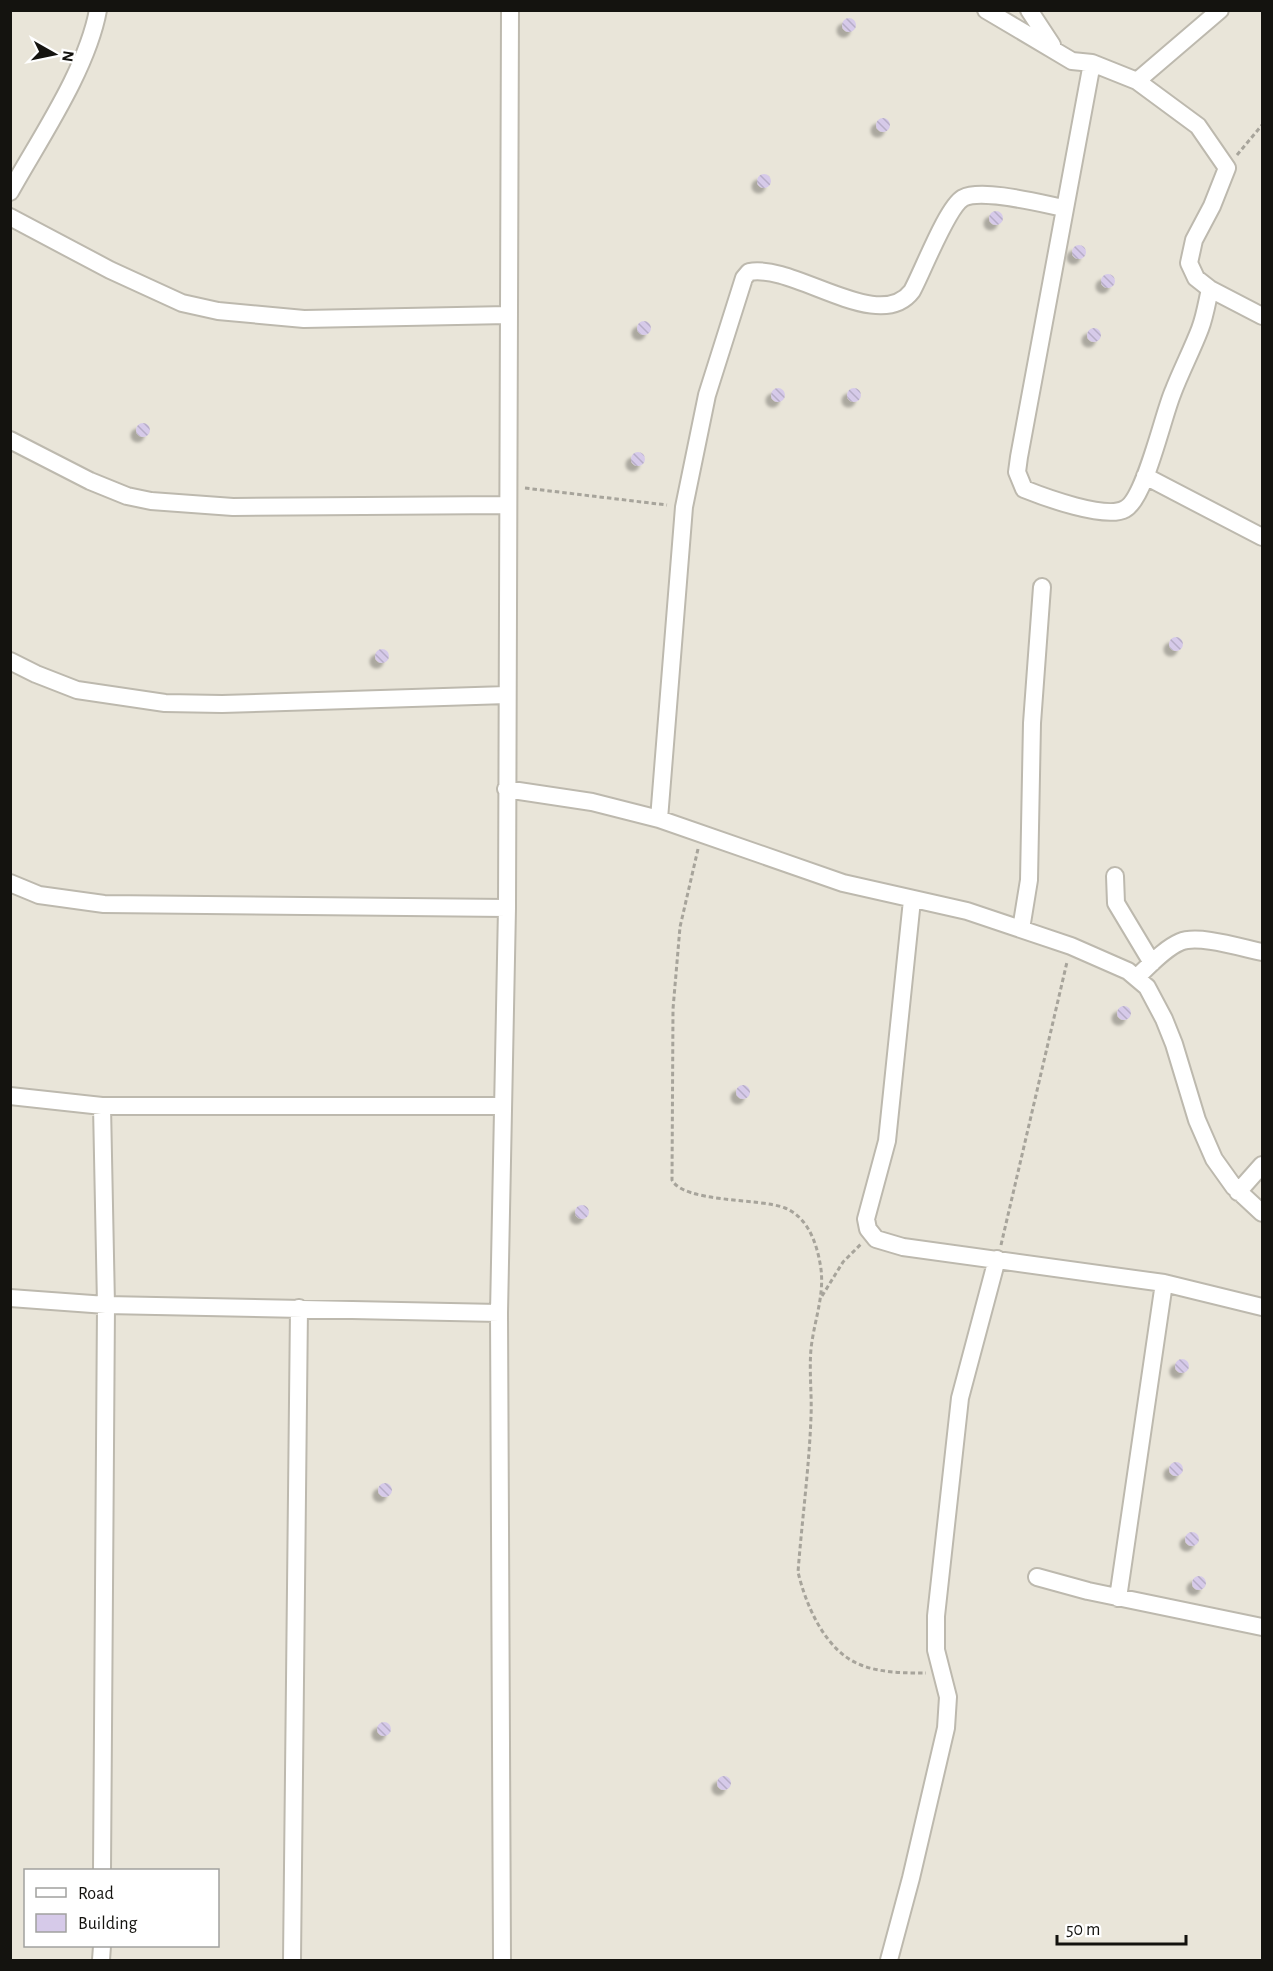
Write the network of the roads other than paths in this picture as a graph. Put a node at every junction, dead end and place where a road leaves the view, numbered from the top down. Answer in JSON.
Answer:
{"nodes":[{"id":1,"x":98,"y":10,"type":"edge"},
{"id":2,"x":510,"y":10,"type":"edge"},
{"id":3,"x":986,"y":10,"type":"edge"},
{"id":4,"x":1029,"y":10,"type":"edge"},
{"id":5,"x":1220,"y":10,"type":"edge"},
{"id":6,"x":1056,"y":51,"type":"junction"},
{"id":7,"x":1092,"y":63,"type":"junction"},
{"id":8,"x":1137,"y":81,"type":"junction"},
{"id":9,"x":10,"y":192,"type":"edge"},
{"id":10,"x":1064,"y":208,"type":"junction"},
{"id":11,"x":10,"y":217,"type":"edge"},
{"id":12,"x":1210,"y":289,"type":"junction"},
{"id":13,"x":508,"y":315,"type":"junction"},
{"id":14,"x":1263,"y":316,"type":"edge"},
{"id":15,"x":10,"y":440,"type":"edge"},
{"id":16,"x":1145,"y":476,"type":"junction"},
{"id":17,"x":507,"y":505,"type":"junction"},
{"id":18,"x":1263,"y":537,"type":"edge"},
{"id":19,"x":1042,"y":587,"type":"dead end"},
{"id":20,"x":10,"y":661,"type":"edge"},
{"id":21,"x":507,"y":695,"type":"junction"},
{"id":22,"x":506,"y":789,"type":"junction"},
{"id":23,"x":659,"y":819,"type":"junction"},
{"id":24,"x":1115,"y":876,"type":"dead end"},
{"id":25,"x":10,"y":884,"type":"edge"},
{"id":26,"x":912,"y":900,"type":"junction"},
{"id":27,"x":507,"y":908,"type":"junction"},
{"id":28,"x":1021,"y":929,"type":"junction"},
{"id":29,"x":1263,"y":952,"type":"edge"},
{"id":30,"x":1152,"y":963,"type":"junction"},
{"id":31,"x":1137,"y":977,"type":"junction"},
{"id":32,"x":10,"y":1096,"type":"edge"},
{"id":33,"x":102,"y":1106,"type":"junction"},
{"id":34,"x":501,"y":1106,"type":"junction"},
{"id":35,"x":1263,"y":1165,"type":"edge"},
{"id":36,"x":1238,"y":1192,"type":"junction"},
{"id":37,"x":1263,"y":1213,"type":"edge"},
{"id":38,"x":997,"y":1260,"type":"junction"},
{"id":39,"x":1164,"y":1282,"type":"junction"},
{"id":40,"x":10,"y":1298,"type":"edge"},
{"id":41,"x":106,"y":1305,"type":"junction"},
{"id":42,"x":1263,"y":1307,"type":"edge"},
{"id":43,"x":299,"y":1308,"type":"junction"},
{"id":44,"x":499,"y":1313,"type":"junction"},
{"id":45,"x":1037,"y":1578,"type":"dead end"},
{"id":46,"x":1118,"y":1598,"type":"junction"},
{"id":47,"x":1263,"y":1627,"type":"edge"},
{"id":48,"x":102,"y":1869,"type":"edge"},
{"id":49,"x":893,"y":1957,"type":"edge"},
{"id":50,"x":292,"y":1960,"type":"edge"},
{"id":51,"x":502,"y":1960,"type":"edge"}],
"edges":[{"from":1,"to":9,"type":"street"},
{"from":2,"to":13,"type":"street"},
{"from":3,"to":6,"type":"street"},
{"from":4,"to":6,"type":"street"},
{"from":5,"to":8,"type":"street"},
{"from":6,"to":7,"type":"street"},
{"from":7,"to":8,"type":"street"},
{"from":7,"to":10,"type":"street"},
{"from":8,"to":12,"type":"street"},
{"from":10,"to":16,"type":"street"},
{"from":10,"to":23,"type":"street"},
{"from":11,"to":13,"type":"street"},
{"from":12,"to":14,"type":"street"},
{"from":12,"to":16,"type":"street"},
{"from":13,"to":17,"type":"street"},
{"from":15,"to":17,"type":"street"},
{"from":16,"to":18,"type":"street"},
{"from":17,"to":21,"type":"street"},
{"from":19,"to":28,"type":"street"},
{"from":20,"to":21,"type":"street"},
{"from":21,"to":22,"type":"street"},
{"from":22,"to":23,"type":"street"},
{"from":22,"to":27,"type":"street"},
{"from":23,"to":26,"type":"street"},
{"from":24,"to":30,"type":"street"},
{"from":25,"to":27,"type":"street"},
{"from":26,"to":28,"type":"street"},
{"from":26,"to":38,"type":"street"},
{"from":27,"to":34,"type":"street"},
{"from":28,"to":31,"type":"street"},
{"from":29,"to":30,"type":"street"},
{"from":30,"to":31,"type":"street"},
{"from":31,"to":36,"type":"street"},
{"from":32,"to":33,"type":"street"},
{"from":33,"to":34,"type":"street"},
{"from":33,"to":41,"type":"street"},
{"from":34,"to":44,"type":"street"},
{"from":35,"to":36,"type":"street"},
{"from":36,"to":37,"type":"street"},
{"from":38,"to":39,"type":"street"},
{"from":38,"to":49,"type":"street"},
{"from":39,"to":42,"type":"street"},
{"from":39,"to":46,"type":"street"},
{"from":40,"to":41,"type":"street"},
{"from":41,"to":43,"type":"street"},
{"from":41,"to":48,"type":"street"},
{"from":43,"to":44,"type":"street"},
{"from":43,"to":50,"type":"street"},
{"from":44,"to":51,"type":"street"},
{"from":45,"to":46,"type":"street"},
{"from":46,"to":47,"type":"street"}]}
